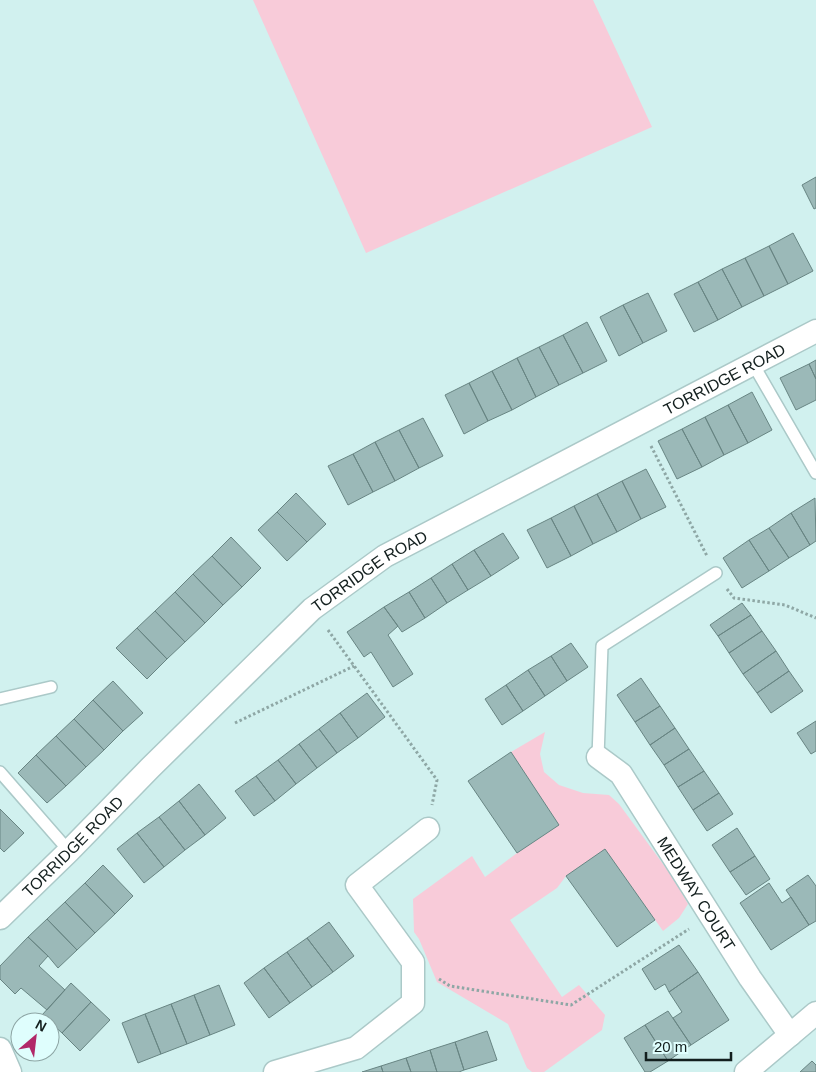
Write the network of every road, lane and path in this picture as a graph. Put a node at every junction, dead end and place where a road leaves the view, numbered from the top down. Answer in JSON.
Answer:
{"nodes":[{"id":1,"x":816,"y":331,"type":"edge"},
{"id":2,"x":753,"y":364,"type":"junction"},
{"id":3,"x":639,"y":423,"type":"junction"},
{"id":4,"x":816,"y":473,"type":"edge"},
{"id":5,"x":716,"y":574,"type":"junction"},
{"id":6,"x":312,"y":610,"type":"junction"},
{"id":7,"x":816,"y":618,"type":"edge"},
{"id":8,"x":354,"y":666,"type":"junction"},
{"id":9,"x":51,"y":687,"type":"dead end"},
{"id":10,"x":0,"y":699,"type":"edge"},
{"id":11,"x":230,"y":726,"type":"dead end"},
{"id":12,"x":598,"y":757,"type":"joint"},
{"id":13,"x":0,"y":772,"type":"edge"},
{"id":14,"x":428,"y":829,"type":"joint"},
{"id":15,"x":69,"y":851,"type":"junction"},
{"id":16,"x":710,"y":915,"type":"junction"},
{"id":17,"x":0,"y":918,"type":"edge"},
{"id":18,"x":413,"y":962,"type":"junction"},
{"id":19,"x":816,"y":1013,"type":"edge"},
{"id":20,"x":790,"y":1035,"type":"junction"},
{"id":21,"x":0,"y":1049,"type":"edge"},
{"id":22,"x":10,"y":1072,"type":"edge"},
{"id":23,"x":276,"y":1072,"type":"edge"},
{"id":24,"x":746,"y":1072,"type":"edge"}],
"edges":[{"from":1,"to":2,"type":"street","name":"TORRIDGE ROAD"},
{"from":2,"to":3,"type":"street","name":"TORRIDGE ROAD"},
{"from":2,"to":4,"type":"lane"},
{"from":3,"to":5,"type":"path"},
{"from":3,"to":6,"type":"street","name":"TORRIDGE ROAD"},
{"from":5,"to":7,"type":"path"},
{"from":5,"to":12,"type":"lane"},
{"from":6,"to":8,"type":"path"},
{"from":6,"to":15,"type":"street","name":"TORRIDGE ROAD"},
{"from":8,"to":11,"type":"path"},
{"from":8,"to":14,"type":"path"},
{"from":9,"to":10,"type":"lane"},
{"from":12,"to":16,"type":"street","name":"MEDWAY COURT"},
{"from":13,"to":15,"type":"lane"},
{"from":14,"to":18,"type":"street"},
{"from":15,"to":17,"type":"street","name":"TORRIDGE ROAD"},
{"from":16,"to":18,"type":"path"},
{"from":16,"to":20,"type":"street","name":"MEDWAY COURT"},
{"from":18,"to":23,"type":"street"},
{"from":19,"to":20,"type":"street"},
{"from":20,"to":24,"type":"street"},
{"from":21,"to":22,"type":"street"}]}
